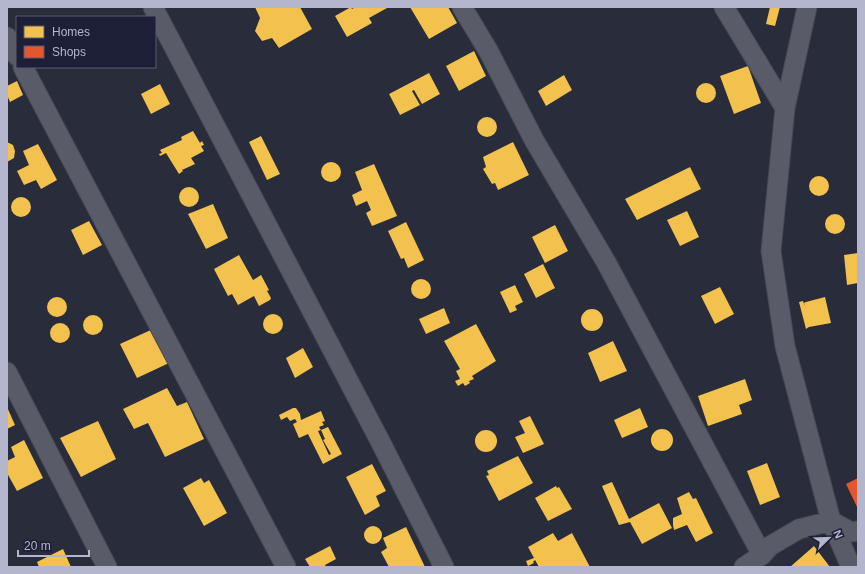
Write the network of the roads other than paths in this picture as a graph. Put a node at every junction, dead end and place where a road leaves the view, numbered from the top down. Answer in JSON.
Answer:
{"nodes":[{"id":1,"x":153,"y":7,"type":"edge"},
{"id":2,"x":462,"y":7,"type":"edge"},
{"id":3,"x":724,"y":7,"type":"edge"},
{"id":4,"x":806,"y":7,"type":"edge"},
{"id":5,"x":7,"y":37,"type":"edge"},
{"id":6,"x":16,"y":54,"type":"edge"},
{"id":7,"x":24,"y":68,"type":"edge"},
{"id":8,"x":785,"y":108,"type":"junction"},
{"id":9,"x":7,"y":372,"type":"edge"},
{"id":10,"x":831,"y":521,"type":"junction"},
{"id":11,"x":858,"y":531,"type":"edge"},
{"id":12,"x":762,"y":555,"type":"junction"},
{"id":13,"x":106,"y":567,"type":"edge"},
{"id":14,"x":286,"y":567,"type":"edge"},
{"id":15,"x":444,"y":567,"type":"edge"},
{"id":16,"x":744,"y":567,"type":"edge"},
{"id":17,"x":851,"y":567,"type":"edge"}],
"edges":[{"from":1,"to":15,"type":"street"},
{"from":2,"to":12,"type":"street"},
{"from":3,"to":8,"type":"street"},
{"from":4,"to":8,"type":"street"},
{"from":5,"to":6,"type":"street"},
{"from":7,"to":14,"type":"street"},
{"from":8,"to":10,"type":"street"},
{"from":9,"to":13,"type":"street"},
{"from":10,"to":11,"type":"street"},
{"from":10,"to":12,"type":"street"},
{"from":10,"to":17,"type":"street"},
{"from":12,"to":16,"type":"street"}]}
